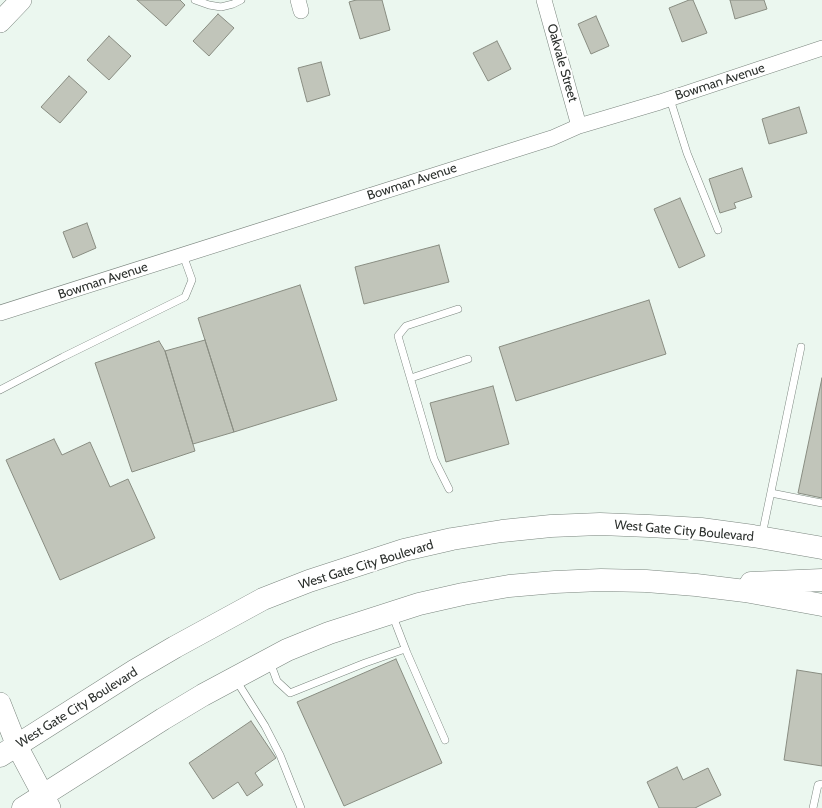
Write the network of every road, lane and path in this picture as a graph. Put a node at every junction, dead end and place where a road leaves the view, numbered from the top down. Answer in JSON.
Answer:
{"nodes":[{"id":1,"x":21,"y":0,"type":"edge"},
{"id":2,"x":195,"y":0,"type":"edge"},
{"id":3,"x":240,"y":0,"type":"edge"},
{"id":4,"x":544,"y":0,"type":"edge"},
{"id":5,"x":0,"y":22,"type":"edge"},
{"id":6,"x":822,"y":48,"type":"edge"},
{"id":7,"x":670,"y":99,"type":"junction"},
{"id":8,"x":579,"y":126,"type":"junction"},
{"id":9,"x":718,"y":230,"type":"dead end"},
{"id":10,"x":183,"y":255,"type":"junction"},
{"id":11,"x":458,"y":309,"type":"dead end"},
{"id":12,"x":0,"y":313,"type":"edge"},
{"id":13,"x":801,"y":347,"type":"dead end"},
{"id":14,"x":468,"y":359,"type":"dead end"},
{"id":15,"x":410,"y":378,"type":"junction"},
{"id":16,"x":0,"y":390,"type":"edge"},
{"id":17,"x":449,"y":489,"type":"dead end"},
{"id":18,"x":771,"y":493,"type":"junction"},
{"id":19,"x":822,"y":503,"type":"edge"},
{"id":20,"x":762,"y":537,"type":"junction"},
{"id":21,"x":822,"y":548,"type":"edge"},
{"id":22,"x":822,"y":580,"type":"edge"},
{"id":23,"x":696,"y":585,"type":"junction"},
{"id":24,"x":822,"y":605,"type":"edge"},
{"id":25,"x":391,"y":612,"type":"junction"},
{"id":26,"x":405,"y":649,"type":"junction"},
{"id":27,"x":269,"y":660,"type":"junction"},
{"id":28,"x":234,"y":678,"type":"junction"},
{"id":29,"x":0,"y":703,"type":"edge"},
{"id":30,"x":445,"y":740,"type":"dead end"},
{"id":31,"x":8,"y":751,"type":"edge"},
{"id":32,"x":822,"y":784,"type":"edge"},
{"id":33,"x":46,"y":802,"type":"edge"},
{"id":34,"x":23,"y":808,"type":"edge"},
{"id":35,"x":301,"y":808,"type":"edge"},
{"id":36,"x":813,"y":808,"type":"edge"}],
"edges":[{"from":1,"to":5,"type":"main road"},
{"from":2,"to":3,"type":"lane"},
{"from":4,"to":8,"type":"street","name":"Oakvale Street"},
{"from":6,"to":7,"type":"street","name":"Bowman Avenue"},
{"from":7,"to":8,"type":"street","name":"Bowman Avenue"},
{"from":7,"to":9,"type":"lane"},
{"from":8,"to":10,"type":"street","name":"Bowman Avenue"},
{"from":10,"to":12,"type":"street","name":"Bowman Avenue"},
{"from":10,"to":16,"type":"lane"},
{"from":11,"to":15,"type":"lane"},
{"from":13,"to":18,"type":"lane"},
{"from":14,"to":15,"type":"lane"},
{"from":15,"to":17,"type":"lane"},
{"from":18,"to":19,"type":"lane"},
{"from":18,"to":20,"type":"lane"},
{"from":20,"to":21,"type":"main road","name":"West Gate City Boulevard"},
{"from":20,"to":31,"type":"main road","name":"West Gate City Boulevard"},
{"from":22,"to":23,"type":"main road"},
{"from":23,"to":24,"type":"main road"},
{"from":23,"to":25,"type":"main road"},
{"from":25,"to":26,"type":"lane"},
{"from":25,"to":27,"type":"main road"},
{"from":26,"to":27,"type":"lane"},
{"from":26,"to":30,"type":"lane"},
{"from":27,"to":28,"type":"main road"},
{"from":28,"to":33,"type":"main road"},
{"from":28,"to":35,"type":"lane"},
{"from":29,"to":31,"type":"main road"},
{"from":31,"to":33,"type":"main road"},
{"from":32,"to":36,"type":"lane"},
{"from":33,"to":34,"type":"main road"}]}
